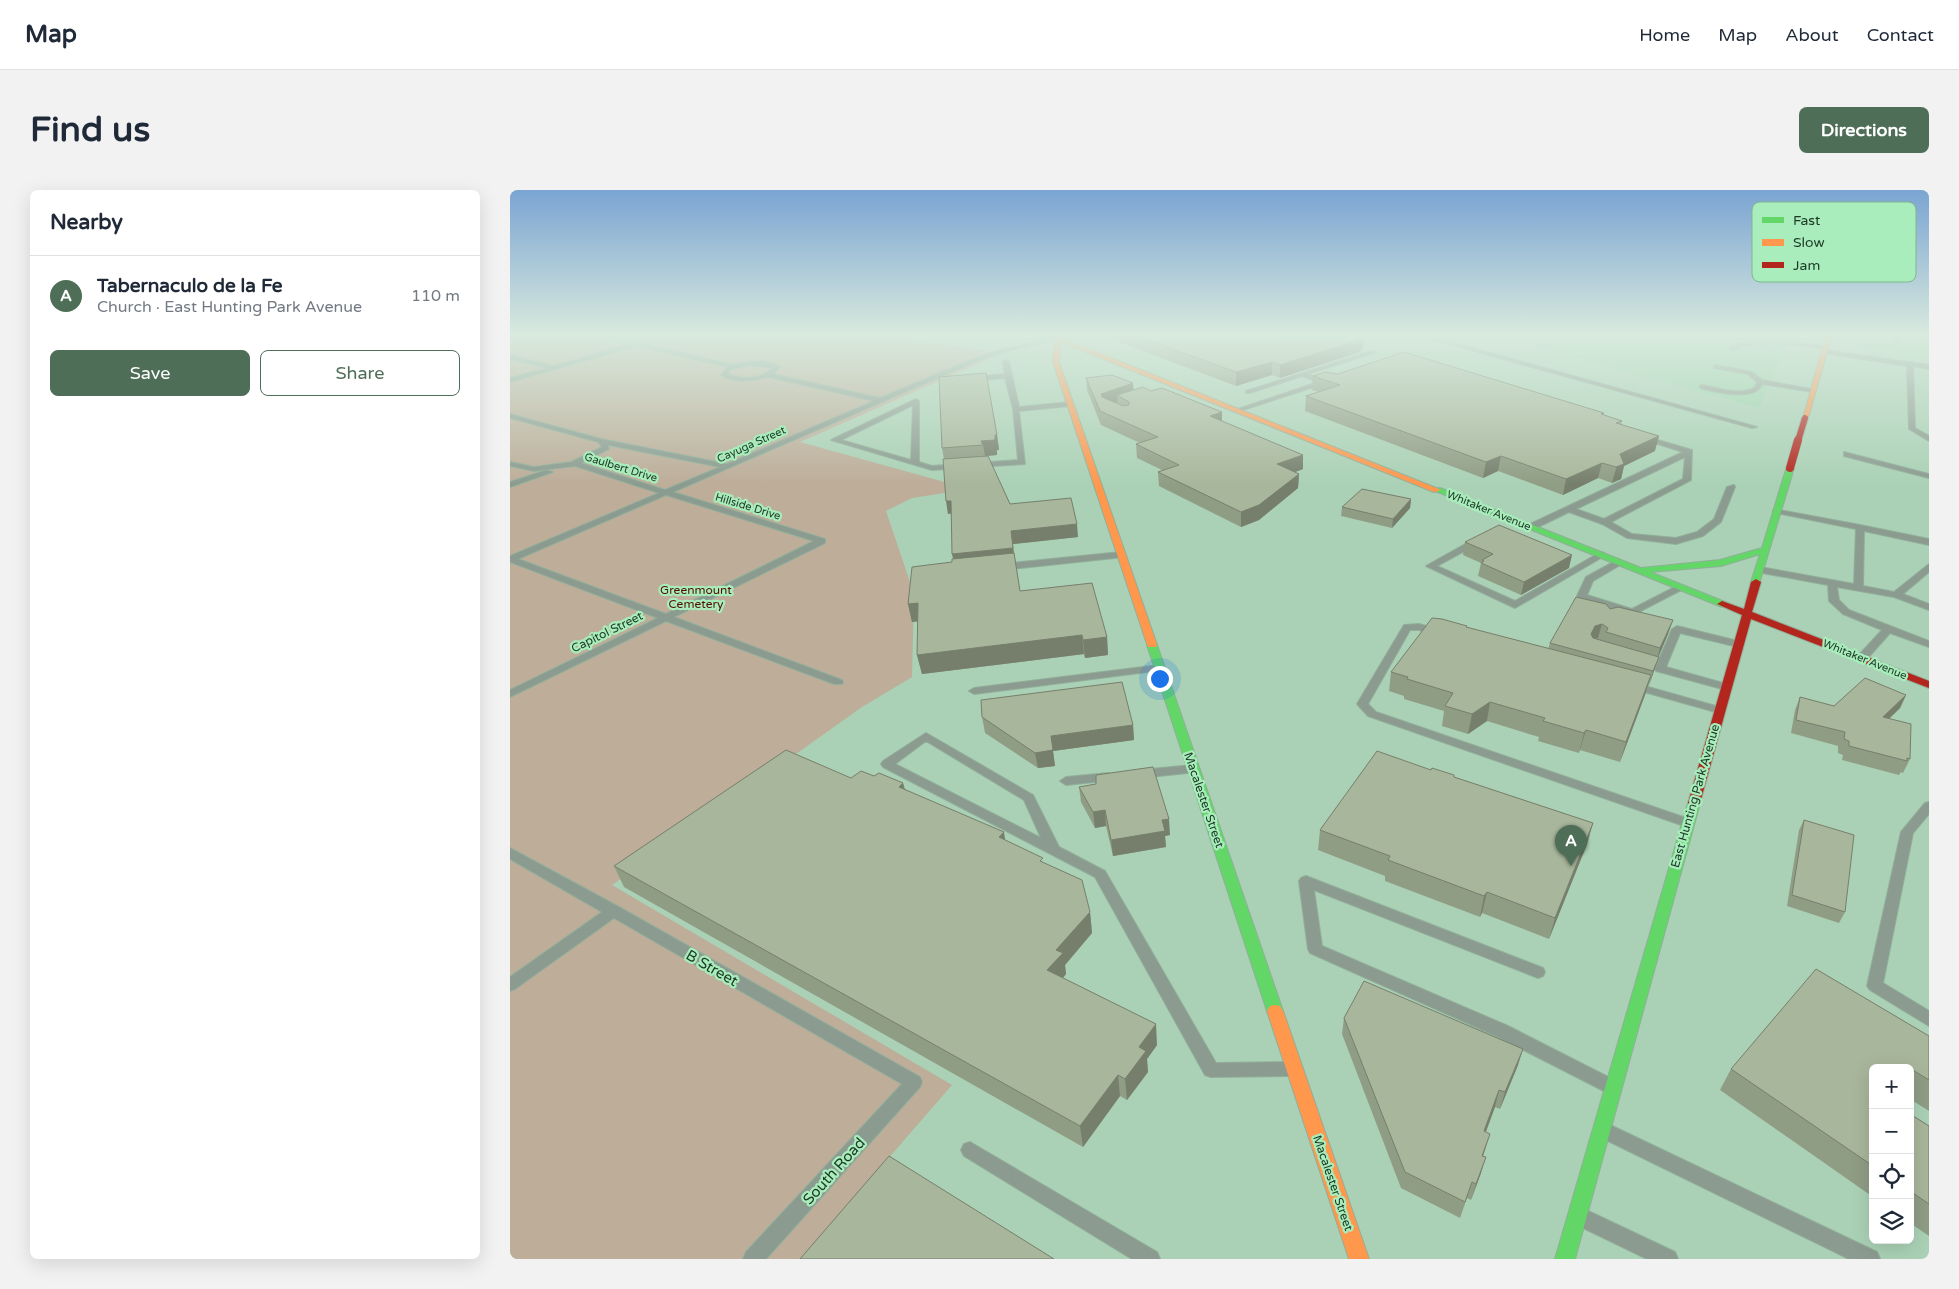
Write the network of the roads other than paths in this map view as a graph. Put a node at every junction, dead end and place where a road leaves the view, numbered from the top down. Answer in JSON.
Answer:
{"nodes":[{"id":1,"x":812,"y":385,"type":"edge"},
{"id":2,"x":917,"y":385,"type":"edge"},
{"id":3,"x":1010,"y":385,"type":"edge"},
{"id":4,"x":1064,"y":385,"type":"edge"},
{"id":5,"x":1168,"y":385,"type":"edge"},
{"id":6,"x":1269,"y":385,"type":"edge"},
{"id":7,"x":1321,"y":385,"type":"edge"},
{"id":8,"x":1600,"y":385,"type":"edge"},
{"id":9,"x":1759,"y":385,"type":"edge"},
{"id":10,"x":1779,"y":385,"type":"edge"},
{"id":11,"x":1815,"y":385,"type":"edge"},
{"id":12,"x":1911,"y":385,"type":"edge"},
{"id":13,"x":1702,"y":387,"type":"dead end"},
{"id":14,"x":1813,"y":390,"type":"junction"},
{"id":15,"x":1248,"y":392,"type":"edge"},
{"id":16,"x":879,"y":400,"type":"junction"},
{"id":17,"x":1070,"y":404,"type":"junction"},
{"id":18,"x":1016,"y":409,"type":"junction"},
{"id":19,"x":1238,"y":410,"type":"junction"},
{"id":20,"x":510,"y":416,"type":"edge"},
{"id":21,"x":1754,"y":427,"type":"dead end"},
{"id":22,"x":1635,"y":436,"type":"edge"},
{"id":23,"x":1929,"y":439,"type":"edge"},
{"id":24,"x":600,"y":441,"type":"junction"},
{"id":25,"x":634,"y":448,"type":"junction"},
{"id":26,"x":1689,"y":452,"type":"junction"},
{"id":27,"x":598,"y":453,"type":"junction"},
{"id":28,"x":1848,"y":454,"type":"dead end"},
{"id":29,"x":915,"y":463,"type":"junction"},
{"id":30,"x":510,"y":464,"type":"edge"},
{"id":31,"x":575,"y":464,"type":"junction"},
{"id":32,"x":728,"y":466,"type":"junction"},
{"id":33,"x":1929,"y":476,"type":"edge"},
{"id":34,"x":510,"y":485,"type":"edge"},
{"id":35,"x":1731,"y":487,"type":"dead end"},
{"id":36,"x":667,"y":493,"type":"junction"},
{"id":37,"x":1569,"y":509,"type":"junction"},
{"id":38,"x":1777,"y":511,"type":"junction"},
{"id":39,"x":1605,"y":522,"type":"junction"},
{"id":40,"x":1530,"y":526,"type":"junction"},
{"id":41,"x":1860,"y":527,"type":"junction"},
{"id":42,"x":1481,"y":539,"type":"edge"},
{"id":43,"x":822,"y":541,"type":"joint"},
{"id":44,"x":1929,"y":542,"type":"edge"},
{"id":45,"x":1765,"y":550,"type":"junction"},
{"id":46,"x":1121,"y":555,"type":"junction"},
{"id":47,"x":1602,"y":555,"type":"junction"},
{"id":48,"x":510,"y":559,"type":"edge"},
{"id":49,"x":1619,"y":562,"type":"junction"},
{"id":50,"x":1929,"y":567,"type":"edge"},
{"id":51,"x":993,"y":568,"type":"edge"},
{"id":52,"x":1638,"y":570,"type":"junction"},
{"id":53,"x":1760,"y":570,"type":"junction"},
{"id":54,"x":1832,"y":583,"type":"junction"},
{"id":55,"x":1680,"y":588,"type":"junction"},
{"id":56,"x":1858,"y":588,"type":"junction"},
{"id":57,"x":1896,"y":595,"type":"junction"},
{"id":58,"x":1929,"y":606,"type":"edge"},
{"id":59,"x":1632,"y":612,"type":"junction"},
{"id":60,"x":1746,"y":613,"type":"junction"},
{"id":61,"x":664,"y":617,"type":"junction"},
{"id":62,"x":1648,"y":618,"type":"edge"},
{"id":63,"x":1888,"y":629,"type":"junction"},
{"id":64,"x":1447,"y":635,"type":"edge"},
{"id":65,"x":1738,"y":644,"type":"junction"},
{"id":66,"x":1929,"y":644,"type":"edge"},
{"id":67,"x":1862,"y":658,"type":"junction"},
{"id":68,"x":1159,"y":668,"type":"junction"},
{"id":69,"x":838,"y":682,"type":"dead end"},
{"id":70,"x":1625,"y":684,"type":"edge"},
{"id":71,"x":1929,"y":685,"type":"edge"},
{"id":72,"x":1726,"y":687,"type":"junction"},
{"id":73,"x":974,"y":691,"type":"dead end"},
{"id":74,"x":510,"y":694,"type":"edge"},
{"id":75,"x":1719,"y":710,"type":"junction"},
{"id":76,"x":1193,"y":769,"type":"junction"},
{"id":77,"x":1066,"y":781,"type":"dead end"},
{"id":78,"x":1929,"y":806,"type":"edge"},
{"id":79,"x":1688,"y":823,"type":"junction"},
{"id":80,"x":1052,"y":850,"type":"junction"},
{"id":81,"x":510,"y":853,"type":"edge"},
{"id":82,"x":614,"y":911,"type":"junction"},
{"id":83,"x":1538,"y":972,"type":"dead end"},
{"id":84,"x":510,"y":985,"type":"edge"},
{"id":85,"x":1929,"y":1019,"type":"edge"},
{"id":86,"x":1295,"y":1070,"type":"junction"},
{"id":87,"x":914,"y":1082,"type":"joint"},
{"id":88,"x":1614,"y":1088,"type":"junction"},
{"id":89,"x":1602,"y":1129,"type":"junction"},
{"id":90,"x":970,"y":1150,"type":"dead end"},
{"id":91,"x":1578,"y":1215,"type":"junction"},
{"id":92,"x":753,"y":1259,"type":"edge"},
{"id":93,"x":1150,"y":1259,"type":"edge"},
{"id":94,"x":1359,"y":1259,"type":"edge"},
{"id":95,"x":1565,"y":1259,"type":"edge"},
{"id":96,"x":1668,"y":1259,"type":"edge"},
{"id":97,"x":1870,"y":1259,"type":"edge"}],
"edges":[{"from":1,"to":16,"type":"lane"},
{"from":2,"to":16,"type":"lane","name":"Cayuga Street"},
{"from":3,"to":18,"type":"lane"},
{"from":4,"to":17,"type":"main road","name":"Macalester Street"},
{"from":5,"to":19,"type":"main road","name":"Whitaker Avenue"},
{"from":6,"to":15,"type":"lane"},
{"from":7,"to":19,"type":"lane"},
{"from":8,"to":21,"type":"lane"},
{"from":9,"to":13,"type":"lane"},
{"from":10,"to":14,"type":"lane"},
{"from":11,"to":14,"type":"main road","name":"East Hunting Park Avenue"},
{"from":12,"to":23,"type":"lane"},
{"from":14,"to":38,"type":"main road","name":"East Hunting Park Avenue","bridge":true},
{"from":16,"to":32,"type":"lane","name":"Cayuga Street"},
{"from":17,"to":18,"type":"lane"},
{"from":17,"to":46,"type":"main road","name":"Macalester Street"},
{"from":18,"to":29,"type":"lane"},
{"from":19,"to":40,"type":"main road","name":"Whitaker Avenue"},
{"from":20,"to":24,"type":"lane"},
{"from":22,"to":26,"type":"lane"},
{"from":24,"to":25,"type":"lane"},
{"from":24,"to":27,"type":"lane"},
{"from":25,"to":27,"type":"lane"},
{"from":25,"to":32,"type":"lane"},
{"from":26,"to":37,"type":"lane"},
{"from":26,"to":39,"type":"lane"},
{"from":27,"to":31,"type":"lane"},
{"from":28,"to":33,"type":"lane"},
{"from":29,"to":29,"type":"lane"},
{"from":30,"to":31,"type":"lane","name":"Gaulbert Drive"},
{"from":31,"to":34,"type":"lane"},
{"from":31,"to":36,"type":"lane","name":"Gaulbert Drive"},
{"from":32,"to":36,"type":"lane","name":"Cayuga Street"},
{"from":35,"to":39,"type":"lane"},
{"from":36,"to":43,"type":"lane","name":"Hillside Drive"},
{"from":36,"to":48,"type":"lane","name":"Cayuga Street"},
{"from":37,"to":39,"type":"lane"},
{"from":37,"to":40,"type":"lane"},
{"from":38,"to":41,"type":"lane"},
{"from":38,"to":45,"type":"main road","name":"East Hunting Park Avenue"},
{"from":40,"to":47,"type":"main road","name":"Whitaker Avenue"},
{"from":41,"to":44,"type":"lane"},
{"from":41,"to":56,"type":"lane"},
{"from":42,"to":47,"type":"lane"},
{"from":43,"to":61,"type":"lane","name":"Capitol Street"},
{"from":45,"to":52,"type":"main road"},
{"from":45,"to":53,"type":"main road","name":"East Hunting Park Avenue"},
{"from":46,"to":51,"type":"lane"},
{"from":46,"to":68,"type":"main road","name":"Macalester Street"},
{"from":47,"to":49,"type":"main road","name":"Whitaker Avenue"},
{"from":48,"to":61,"type":"lane"},
{"from":49,"to":52,"type":"main road","name":"Whitaker Avenue"},
{"from":49,"to":59,"type":"lane"},
{"from":50,"to":57,"type":"lane"},
{"from":52,"to":55,"type":"main road","name":"Whitaker Avenue"},
{"from":53,"to":54,"type":"lane"},
{"from":53,"to":60,"type":"main road","name":"East Hunting Park Avenue"},
{"from":54,"to":56,"type":"lane"},
{"from":54,"to":63,"type":"lane"},
{"from":55,"to":59,"type":"lane"},
{"from":55,"to":60,"type":"main road","name":"Whitaker Avenue"},
{"from":56,"to":57,"type":"lane"},
{"from":57,"to":58,"type":"lane"},
{"from":59,"to":62,"type":"lane"},
{"from":60,"to":65,"type":"main road","name":"East Hunting Park Avenue"},
{"from":60,"to":67,"type":"main road","name":"Whitaker Avenue"},
{"from":61,"to":69,"type":"lane"},
{"from":61,"to":74,"type":"lane","name":"Capitol Street"},
{"from":63,"to":66,"type":"lane"},
{"from":63,"to":67,"type":"lane"},
{"from":64,"to":79,"type":"lane"},
{"from":65,"to":72,"type":"main road","name":"East Hunting Park Avenue"},
{"from":65,"to":72,"type":"lane"},
{"from":67,"to":71,"type":"main road","name":"Whitaker Avenue"},
{"from":68,"to":73,"type":"lane"},
{"from":68,"to":76,"type":"main road","name":"Macalester Street"},
{"from":70,"to":75,"type":"lane"},
{"from":72,"to":75,"type":"main road","name":"East Hunting Park Avenue"},
{"from":75,"to":79,"type":"main road","name":"East Hunting Park Avenue"},
{"from":76,"to":77,"type":"lane"},
{"from":76,"to":86,"type":"main road","name":"Macalester Street"},
{"from":78,"to":85,"type":"lane"},
{"from":79,"to":88,"type":"main road","name":"East Hunting Park Avenue"},
{"from":80,"to":80,"type":"lane"},
{"from":80,"to":86,"type":"lane"},
{"from":81,"to":82,"type":"lane","name":"B Street"},
{"from":82,"to":84,"type":"lane"},
{"from":82,"to":87,"type":"lane","name":"B Street"},
{"from":83,"to":88,"type":"lane"},
{"from":86,"to":94,"type":"main road","name":"Macalester Street"},
{"from":87,"to":92,"type":"lane","name":"South Road"},
{"from":88,"to":89,"type":"main road","name":"East Hunting Park Avenue"},
{"from":89,"to":91,"type":"main road","name":"East Hunting Park Avenue"},
{"from":89,"to":97,"type":"lane"},
{"from":90,"to":93,"type":"lane"},
{"from":91,"to":95,"type":"main road","name":"East Hunting Park Avenue"},
{"from":91,"to":96,"type":"lane"}]}
